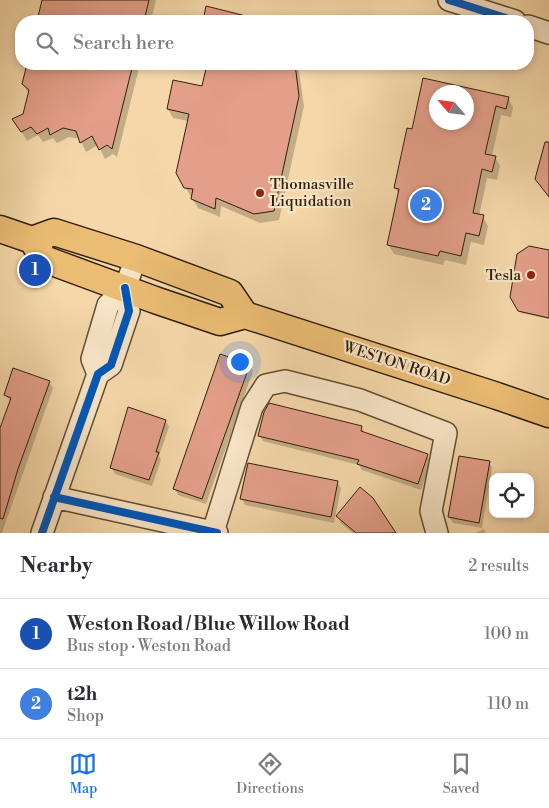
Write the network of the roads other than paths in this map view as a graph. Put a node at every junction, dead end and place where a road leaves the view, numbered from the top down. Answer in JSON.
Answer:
{"nodes":[{"id":1,"x":448,"y":0,"type":"edge"},
{"id":2,"x":496,"y":15,"type":"edge"},
{"id":3,"x":534,"y":28,"type":"edge"},
{"id":4,"x":549,"y":32,"type":"edge"},
{"id":5,"x":0,"y":229,"type":"edge"},
{"id":6,"x":32,"y":240,"type":"junction"},
{"id":7,"x":136,"y":258,"type":"junction"},
{"id":8,"x":124,"y":288,"type":"junction"},
{"id":9,"x":245,"y":315,"type":"junction"},
{"id":10,"x":549,"y":414,"type":"edge"},
{"id":11,"x":54,"y":496,"type":"junction"},
{"id":12,"x":42,"y":533,"type":"edge"},
{"id":13,"x":215,"y":533,"type":"edge"},
{"id":14,"x":437,"y":533,"type":"edge"}],
"edges":[{"from":1,"to":2,"type":"street"},
{"from":3,"to":4,"type":"street"},
{"from":5,"to":6,"type":"main road"},
{"from":6,"to":7,"type":"main road"},
{"from":6,"to":8,"type":"main road"},
{"from":7,"to":8,"type":"street"},
{"from":7,"to":9,"type":"main road"},
{"from":8,"to":9,"type":"main road"},
{"from":8,"to":11,"type":"street"},
{"from":9,"to":10,"type":"main road","name":"WESTON ROAD"},
{"from":11,"to":12,"type":"street"},
{"from":11,"to":13,"type":"street"},
{"from":13,"to":14,"type":"street"}]}
